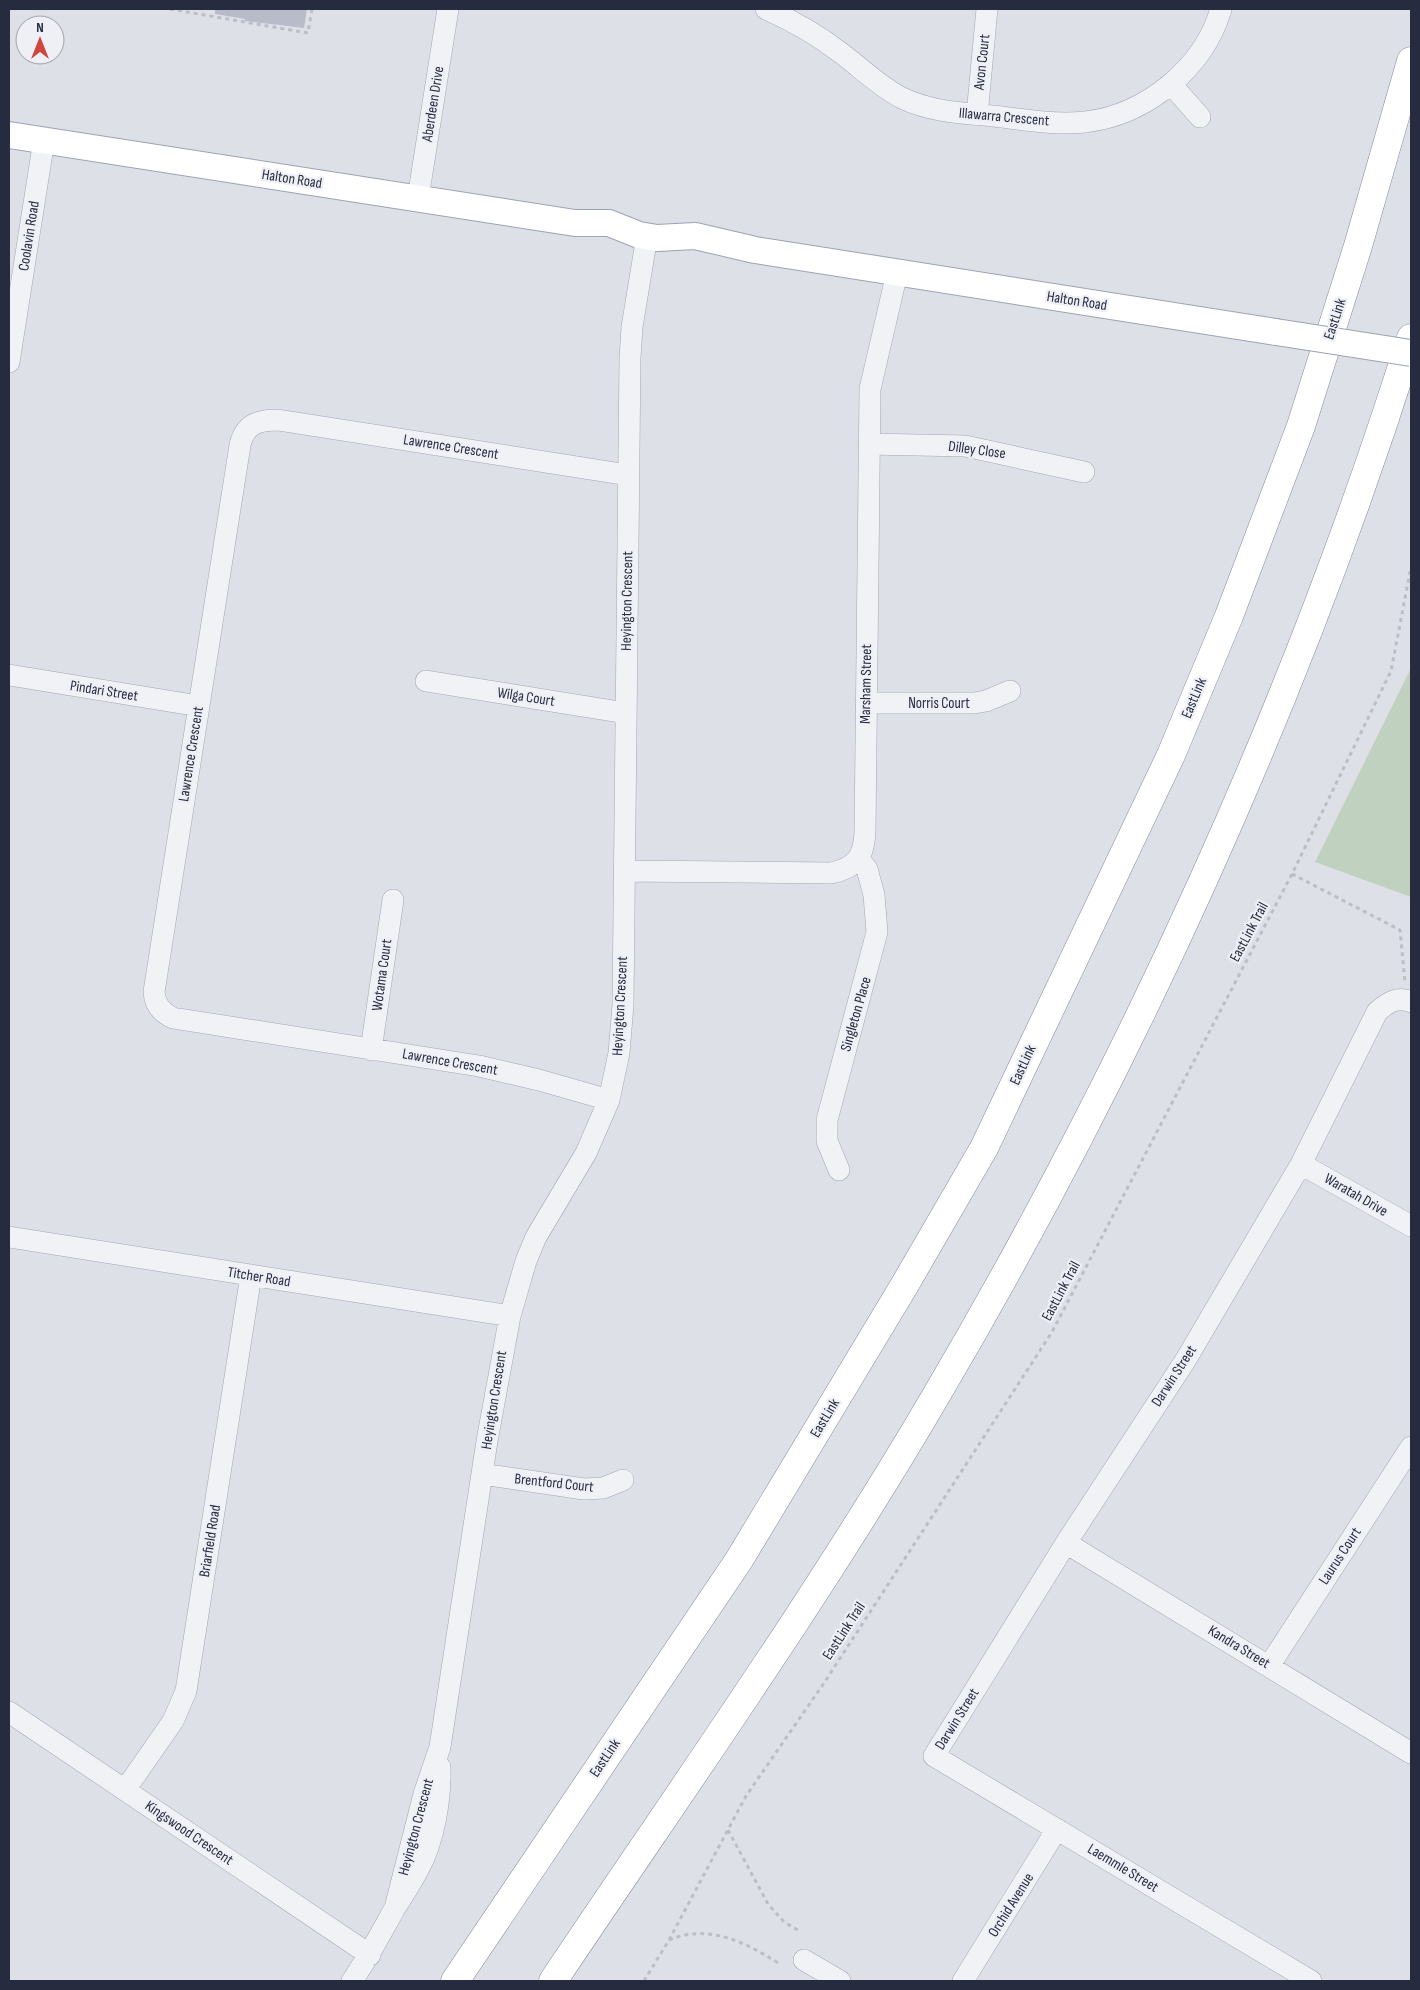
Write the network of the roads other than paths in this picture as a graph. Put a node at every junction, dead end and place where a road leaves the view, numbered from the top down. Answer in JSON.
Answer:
{"nodes":[{"id":1,"x":448,"y":9,"type":"edge"},
{"id":2,"x":766,"y":9,"type":"edge"},
{"id":3,"x":987,"y":9,"type":"edge"},
{"id":4,"x":1220,"y":9,"type":"edge"},
{"id":5,"x":1411,"y":61,"type":"edge"},
{"id":6,"x":1171,"y":84,"type":"junction"},
{"id":7,"x":977,"y":115,"type":"junction"},
{"id":8,"x":1200,"y":117,"type":"dead end"},
{"id":9,"x":9,"y":135,"type":"edge"},
{"id":10,"x":44,"y":140,"type":"junction"},
{"id":11,"x":418,"y":198,"type":"junction"},
{"id":12,"x":646,"y":243,"type":"junction"},
{"id":13,"x":896,"y":273,"type":"junction"},
{"id":14,"x":1411,"y":338,"type":"edge"},
{"id":15,"x":1411,"y":353,"type":"edge"},
{"id":16,"x":9,"y":362,"type":"edge"},
{"id":17,"x":869,"y":444,"type":"junction"},
{"id":18,"x":1084,"y":472,"type":"dead end"},
{"id":19,"x":628,"y":475,"type":"junction"},
{"id":20,"x":9,"y":675,"type":"edge"},
{"id":21,"x":426,"y":681,"type":"dead end"},
{"id":22,"x":1010,"y":691,"type":"dead end"},
{"id":23,"x":866,"y":703,"type":"junction"},
{"id":24,"x":199,"y":706,"type":"junction"},
{"id":25,"x":626,"y":713,"type":"junction"},
{"id":26,"x":859,"y":859,"type":"junction"},
{"id":27,"x":624,"y":871,"type":"junction"},
{"id":28,"x":393,"y":900,"type":"dead end"},
{"id":29,"x":1407,"y":993,"type":"edge"},
{"id":30,"x":370,"y":1050,"type":"junction"},
{"id":31,"x":609,"y":1100,"type":"junction"},
{"id":32,"x":1301,"y":1164,"type":"junction"},
{"id":33,"x":839,"y":1170,"type":"dead end"},
{"id":34,"x":1411,"y":1226,"type":"edge"},
{"id":35,"x":9,"y":1237,"type":"edge"},
{"id":36,"x":251,"y":1275,"type":"junction"},
{"id":37,"x":510,"y":1316,"type":"junction"},
{"id":38,"x":1411,"y":1447,"type":"edge"},
{"id":39,"x":482,"y":1474,"type":"junction"},
{"id":40,"x":623,"y":1480,"type":"dead end"},
{"id":41,"x":1066,"y":1543,"type":"junction"},
{"id":42,"x":1269,"y":1666,"type":"junction"},
{"id":43,"x":9,"y":1712,"type":"edge"},
{"id":44,"x":1411,"y":1753,"type":"edge"},
{"id":45,"x":934,"y":1756,"type":"joint"},
{"id":46,"x":125,"y":1790,"type":"junction"},
{"id":47,"x":1058,"y":1829,"type":"junction"},
{"id":48,"x":370,"y":1955,"type":"junction"},
{"id":49,"x":804,"y":1960,"type":"dead end"},
{"id":50,"x":352,"y":1981,"type":"edge"},
{"id":51,"x":455,"y":1981,"type":"edge"},
{"id":52,"x":553,"y":1981,"type":"edge"},
{"id":53,"x":840,"y":1981,"type":"edge"},
{"id":54,"x":964,"y":1981,"type":"edge"},
{"id":55,"x":1312,"y":1981,"type":"edge"}],
"edges":[{"from":1,"to":11,"type":"street","name":"Aberdeen Drive"},
{"from":2,"to":7,"type":"street","name":"Illawarra Crescent"},
{"from":3,"to":7,"type":"street","name":"Avon Court"},
{"from":4,"to":6,"type":"street","name":"Illawarra Crescent"},
{"from":5,"to":51,"type":"highway","name":"EastLink"},
{"from":6,"to":7,"type":"street","name":"Illawarra Crescent"},
{"from":6,"to":8,"type":"street"},
{"from":9,"to":10,"type":"main road","name":"Halton Road"},
{"from":10,"to":11,"type":"main road","name":"Halton Road"},
{"from":10,"to":16,"type":"street","name":"Coolavin Road"},
{"from":11,"to":12,"type":"main road","name":"Halton Road"},
{"from":12,"to":13,"type":"main road","name":"Halton Road"},
{"from":12,"to":19,"type":"street","name":"Heyington Crescent"},
{"from":13,"to":15,"type":"main road","name":"Halton Road","bridge":true},
{"from":13,"to":17,"type":"street","name":"Marsham Street"},
{"from":14,"to":52,"type":"highway"},
{"from":17,"to":18,"type":"street","name":"Dilley Close"},
{"from":17,"to":23,"type":"street","name":"Marsham Street"},
{"from":19,"to":24,"type":"street","name":"Lawrence Crescent"},
{"from":19,"to":25,"type":"street","name":"Heyington Crescent"},
{"from":20,"to":24,"type":"street","name":"Pindari Street"},
{"from":21,"to":25,"type":"street","name":"Wilga Court"},
{"from":22,"to":23,"type":"street","name":"Norris Court"},
{"from":23,"to":26,"type":"street","name":"Marsham Street"},
{"from":24,"to":30,"type":"street","name":"Lawrence Crescent"},
{"from":25,"to":27,"type":"street","name":"Heyington Crescent"},
{"from":26,"to":27,"type":"street"},
{"from":26,"to":33,"type":"street","name":"Singleton Place"},
{"from":27,"to":31,"type":"street","name":"Heyington Crescent"},
{"from":28,"to":30,"type":"street","name":"Wotama Court"},
{"from":29,"to":32,"type":"street","name":"Darwin Street"},
{"from":30,"to":31,"type":"street","name":"Lawrence Crescent"},
{"from":31,"to":37,"type":"street","name":"Heyington Crescent"},
{"from":32,"to":34,"type":"street","name":"Waratah Drive"},
{"from":32,"to":41,"type":"street","name":"Darwin Street"},
{"from":35,"to":36,"type":"street","name":"Titcher Road"},
{"from":36,"to":37,"type":"street","name":"Titcher Road"},
{"from":36,"to":46,"type":"street","name":"Briarfield Road"},
{"from":37,"to":39,"type":"street","name":"Heyington Crescent"},
{"from":38,"to":42,"type":"street","name":"Laurus Court"},
{"from":39,"to":40,"type":"street","name":"Brentford Court"},
{"from":39,"to":48,"type":"street","name":"Heyington Crescent"},
{"from":41,"to":42,"type":"street","name":"Kandra Street"},
{"from":41,"to":45,"type":"street","name":"Darwin Street"},
{"from":42,"to":44,"type":"street","name":"Kandra Street"},
{"from":43,"to":46,"type":"street","name":"Kingswood Crescent"},
{"from":45,"to":47,"type":"street","name":"Laemmle Street"},
{"from":46,"to":48,"type":"street","name":"Kingswood Crescent"},
{"from":47,"to":54,"type":"street","name":"Orchid Avenue"},
{"from":47,"to":55,"type":"street","name":"Laemmle Street"},
{"from":48,"to":50,"type":"street","name":"Heyington Crescent"},
{"from":49,"to":53,"type":"street"}]}
